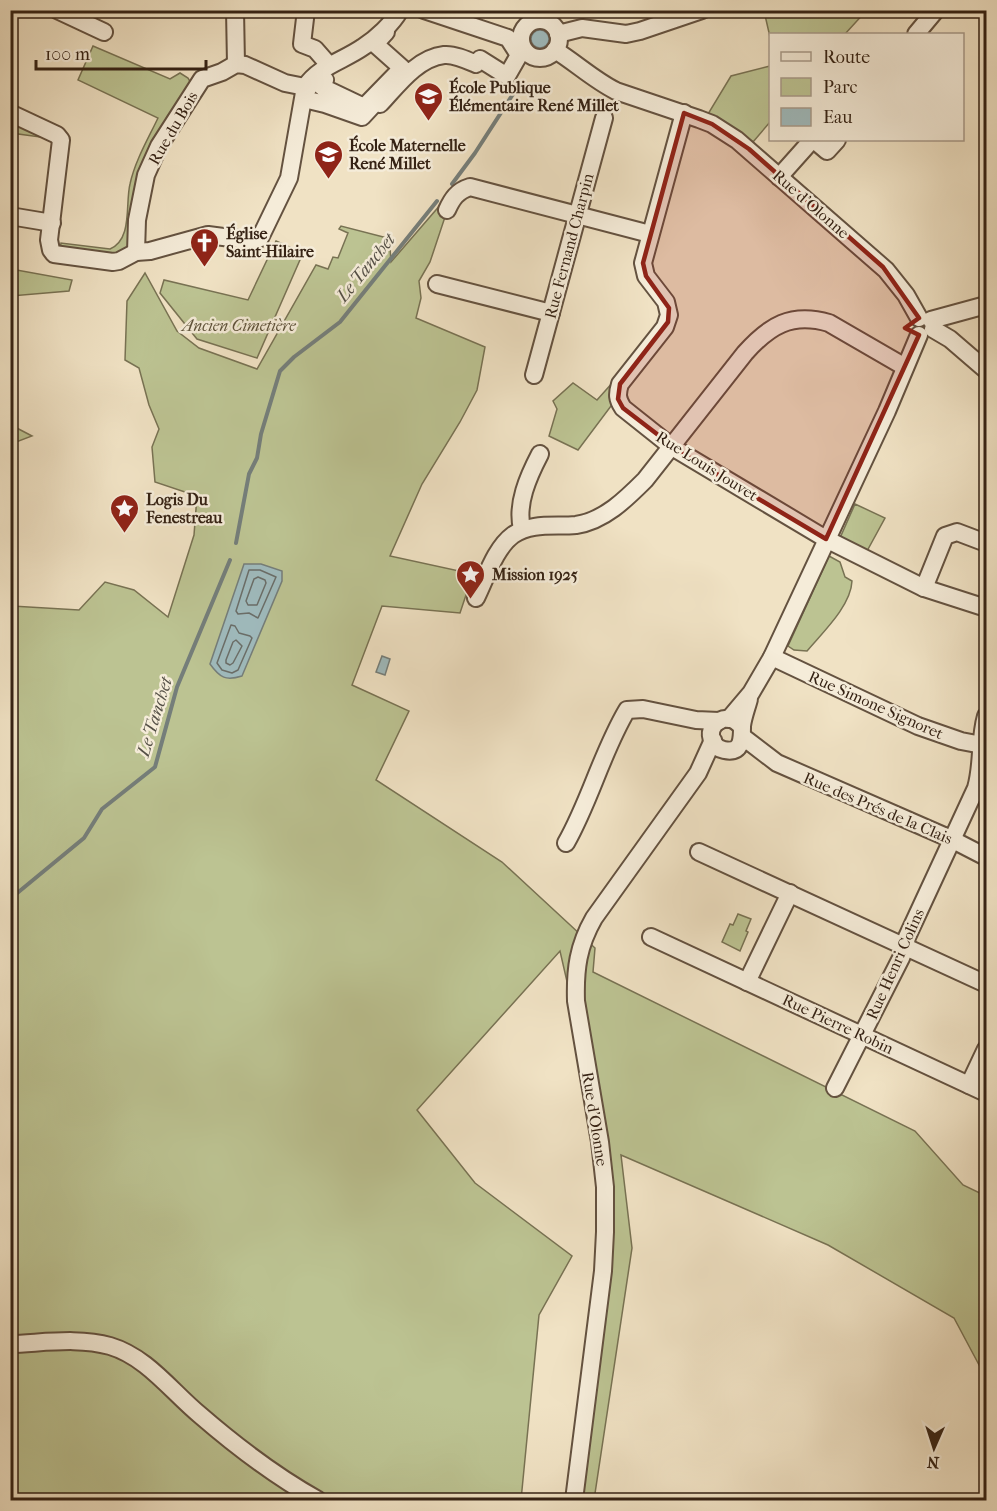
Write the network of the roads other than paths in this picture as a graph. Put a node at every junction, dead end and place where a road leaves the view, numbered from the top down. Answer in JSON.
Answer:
{"nodes":[{"id":1,"x":57,"y":10,"type":"edge"},
{"id":2,"x":235,"y":10,"type":"edge"},
{"id":3,"x":306,"y":10,"type":"edge"},
{"id":4,"x":400,"y":10,"type":"edge"},
{"id":5,"x":411,"y":10,"type":"edge"},
{"id":6,"x":424,"y":10,"type":"edge"},
{"id":7,"x":439,"y":10,"type":"edge"},
{"id":8,"x":702,"y":10,"type":"edge"},
{"id":9,"x":936,"y":10,"type":"edge"},
{"id":10,"x":104,"y":32,"type":"dead end"},
{"id":11,"x":917,"y":33,"type":"edge"},
{"id":12,"x":521,"y":36,"type":"junction"},
{"id":13,"x":557,"y":42,"type":"junction"},
{"id":14,"x":236,"y":64,"type":"junction"},
{"id":15,"x":329,"y":65,"type":"junction"},
{"id":16,"x":304,"y":87,"type":"junction"},
{"id":17,"x":10,"y":113,"type":"edge"},
{"id":18,"x":684,"y":113,"type":"junction"},
{"id":19,"x":604,"y":118,"type":"dead end"},
{"id":20,"x":812,"y":141,"type":"edge"},
{"id":21,"x":814,"y":141,"type":"edge"},
{"id":22,"x":836,"y":141,"type":"edge"},
{"id":23,"x":779,"y":177,"type":"junction"},
{"id":24,"x":447,"y":210,"type":"dead end"},
{"id":25,"x":578,"y":214,"type":"junction"},
{"id":26,"x":10,"y":216,"type":"edge"},
{"id":27,"x":52,"y":223,"type":"junction"},
{"id":28,"x":650,"y":234,"type":"junction"},
{"id":29,"x":136,"y":252,"type":"junction"},
{"id":30,"x":437,"y":284,"type":"dead end"},
{"id":31,"x":987,"y":305,"type":"edge"},
{"id":32,"x":551,"y":313,"type":"junction"},
{"id":33,"x":925,"y":326,"type":"junction"},
{"id":34,"x":906,"y":367,"type":"junction"},
{"id":35,"x":987,"y":370,"type":"edge"},
{"id":36,"x":534,"y":375,"type":"dead end"},
{"id":37,"x":672,"y":447,"type":"junction"},
{"id":38,"x":540,"y":454,"type":"dead end"},
{"id":39,"x":522,"y":529,"type":"junction"},
{"id":40,"x":826,"y":539,"type":"junction"},
{"id":41,"x":987,"y":543,"type":"edge"},
{"id":42,"x":924,"y":588,"type":"junction"},
{"id":43,"x":476,"y":598,"type":"dead end"},
{"id":44,"x":987,"y":609,"type":"edge"},
{"id":45,"x":772,"y":657,"type":"junction"},
{"id":46,"x":987,"y":716,"type":"edge"},
{"id":47,"x":727,"y":734,"type":"junction"},
{"id":48,"x":982,"y":745,"type":"junction"},
{"id":49,"x":981,"y":790,"type":"edge"},
{"id":50,"x":951,"y":839,"type":"junction"},
{"id":51,"x":566,"y":843,"type":"dead end"},
{"id":52,"x":699,"y":852,"type":"dead end"},
{"id":53,"x":987,"y":857,"type":"edge"},
{"id":54,"x":790,"y":893,"type":"junction"},
{"id":55,"x":651,"y":937,"type":"dead end"},
{"id":56,"x":905,"y":947,"type":"junction"},
{"id":57,"x":747,"y":982,"type":"junction"},
{"id":58,"x":987,"y":984,"type":"edge"},
{"id":59,"x":863,"y":1036,"type":"junction"},
{"id":60,"x":987,"y":1049,"type":"edge"},
{"id":61,"x":969,"y":1085,"type":"junction"},
{"id":62,"x":835,"y":1088,"type":"dead end"},
{"id":63,"x":987,"y":1093,"type":"edge"},
{"id":64,"x":10,"y":1344,"type":"edge"},
{"id":65,"x":318,"y":1500,"type":"edge"},
{"id":66,"x":574,"y":1500,"type":"edge"}],
"edges":[{"from":1,"to":10,"type":"street"},
{"from":2,"to":14,"type":"street"},
{"from":3,"to":15,"type":"street"},
{"from":4,"to":15,"type":"street"},
{"from":5,"to":6,"type":"street"},
{"from":7,"to":12,"type":"street"},
{"from":8,"to":13,"type":"street"},
{"from":9,"to":11,"type":"street"},
{"from":12,"to":13,"type":"street"},
{"from":12,"to":13,"type":"street"},
{"from":13,"to":18,"type":"street","name":"Rue d'Olonne"},
{"from":14,"to":16,"type":"street"},
{"from":14,"to":29,"type":"street","name":"Rue du Bois"},
{"from":15,"to":16,"type":"street"},
{"from":16,"to":29,"type":"street"},
{"from":17,"to":27,"type":"street"},
{"from":18,"to":23,"type":"street","name":"Rue d'Olonne"},
{"from":18,"to":28,"type":"street","name":"Rue Louis Jouvet"},
{"from":19,"to":25,"type":"street","name":"Rue Fernand Charpin"},
{"from":20,"to":23,"type":"street"},
{"from":21,"to":22,"type":"street"},
{"from":23,"to":33,"type":"street","name":"Rue d'Olonne"},
{"from":24,"to":25,"type":"street"},
{"from":25,"to":28,"type":"street"},
{"from":25,"to":32,"type":"street","name":"Rue Fernand Charpin"},
{"from":26,"to":27,"type":"street"},
{"from":27,"to":29,"type":"street"},
{"from":28,"to":37,"type":"street","name":"Rue Louis Jouvet"},
{"from":30,"to":32,"type":"street"},
{"from":31,"to":33,"type":"street"},
{"from":32,"to":36,"type":"street","name":"Rue Fernand Charpin"},
{"from":33,"to":34,"type":"street"},
{"from":33,"to":35,"type":"street"},
{"from":34,"to":37,"type":"street"},
{"from":34,"to":40,"type":"street"},
{"from":37,"to":39,"type":"street"},
{"from":37,"to":40,"type":"street","name":"Rue Louis Jouvet"},
{"from":38,"to":39,"type":"street"},
{"from":39,"to":43,"type":"street"},
{"from":40,"to":42,"type":"street","name":"Rue Louis Jouvet"},
{"from":40,"to":45,"type":"street"},
{"from":41,"to":42,"type":"street"},
{"from":42,"to":44,"type":"street","name":"Rue Louis Jouvet"},
{"from":45,"to":47,"type":"street"},
{"from":45,"to":48,"type":"street","name":"Rue Simone Signoret"},
{"from":46,"to":48,"type":"street","name":"Rue Henri Colins"},
{"from":47,"to":50,"type":"street","name":"Rue des Prés de la Clais"},
{"from":47,"to":51,"type":"street","name":"Rue des Prés de la Clais"},
{"from":47,"to":66,"type":"street","name":"Rue d'Olonne"},
{"from":48,"to":49,"type":"street","name":"Rue Henri Colins"},
{"from":49,"to":50,"type":"street","name":"Rue Henri Colins"},
{"from":50,"to":53,"type":"street","name":"Rue des Prés de la Clais"},
{"from":50,"to":56,"type":"street","name":"Rue Henri Colins"},
{"from":52,"to":54,"type":"street"},
{"from":54,"to":56,"type":"street"},
{"from":54,"to":57,"type":"street"},
{"from":55,"to":57,"type":"street","name":"Rue Pierre Robin"},
{"from":56,"to":58,"type":"street"},
{"from":56,"to":59,"type":"street","name":"Rue Henri Colins"},
{"from":57,"to":59,"type":"street","name":"Rue Pierre Robin"},
{"from":59,"to":61,"type":"street","name":"Rue Pierre Robin"},
{"from":59,"to":62,"type":"street","name":"Rue Henri Colins"},
{"from":60,"to":61,"type":"street"},
{"from":61,"to":63,"type":"street","name":"Rue Pierre Robin"},
{"from":64,"to":65,"type":"street"}]}
